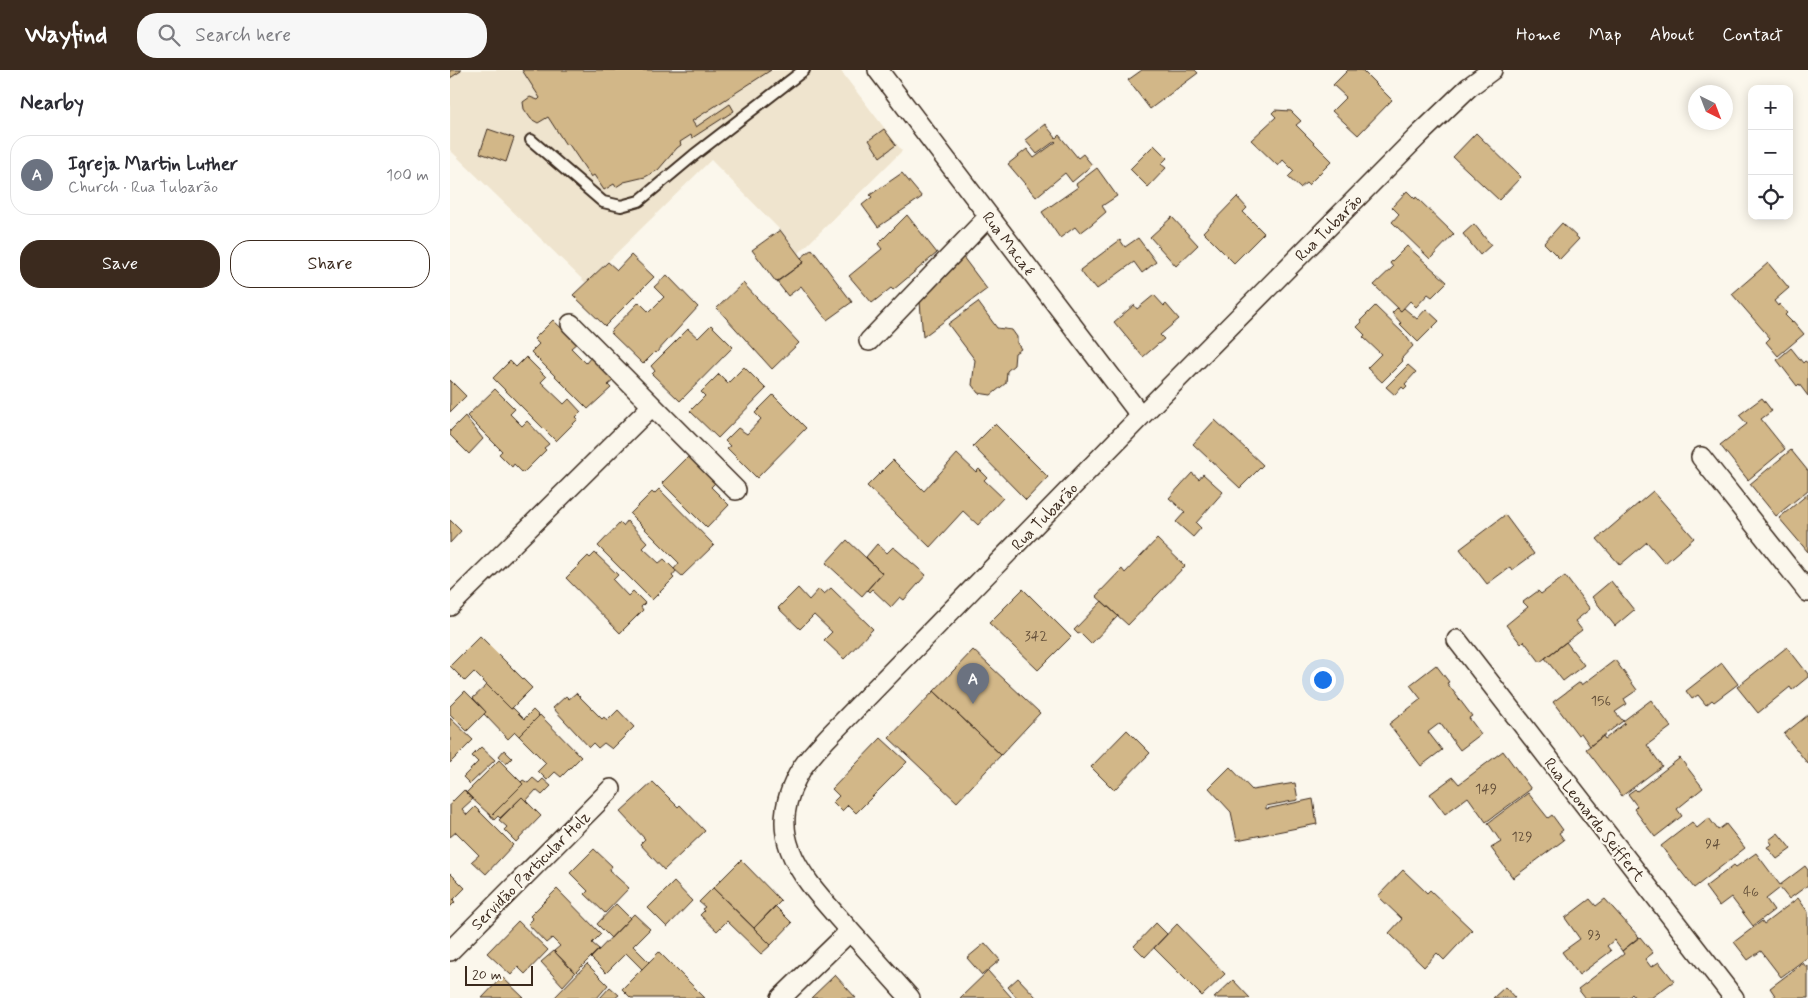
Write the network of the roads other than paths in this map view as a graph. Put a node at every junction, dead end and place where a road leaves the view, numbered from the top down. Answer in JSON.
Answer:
{"nodes":[{"id":1,"x":804,"y":70,"type":"edge"},
{"id":2,"x":878,"y":70,"type":"edge"},
{"id":3,"x":1492,"y":70,"type":"edge"},
{"id":4,"x":531,"y":140,"type":"dead end"},
{"id":5,"x":989,"y":216,"type":"junction"},
{"id":6,"x":571,"y":324,"type":"dead end"},
{"id":7,"x":869,"y":341,"type":"dead end"},
{"id":8,"x":652,"y":406,"type":"junction"},
{"id":9,"x":1141,"y":416,"type":"junction"},
{"id":10,"x":1701,"y":457,"type":"dead end"},
{"id":11,"x":736,"y":490,"type":"dead end"},
{"id":12,"x":1808,"y":592,"type":"edge"},
{"id":13,"x":450,"y":606,"type":"edge"},
{"id":14,"x":1457,"y":640,"type":"dead end"},
{"id":15,"x":611,"y":789,"type":"dead end"},
{"id":16,"x":850,"y":930,"type":"junction"},
{"id":17,"x":450,"y":950,"type":"edge"},
{"id":18,"x":781,"y":998,"type":"edge"},
{"id":19,"x":910,"y":998,"type":"edge"},
{"id":20,"x":1734,"y":998,"type":"edge"}],
"edges":[{"from":1,"to":4,"type":"lane"},
{"from":2,"to":5,"type":"street","name":"Rua Macaé"},
{"from":3,"to":9,"type":"street","name":"Rua Tubarão"},
{"from":5,"to":7,"type":"street"},
{"from":5,"to":9,"type":"street","name":"Rua Macaé"},
{"from":6,"to":8,"type":"street"},
{"from":8,"to":11,"type":"street"},
{"from":8,"to":13,"type":"street"},
{"from":9,"to":16,"type":"street","name":"Rua Tubarão"},
{"from":10,"to":12,"type":"street"},
{"from":14,"to":20,"type":"street","name":"Rua Leonardo Seiffert"},
{"from":15,"to":17,"type":"street","name":"Servidão Particular Holz"},
{"from":16,"to":18,"type":"street"},
{"from":16,"to":19,"type":"street","name":"Rua Tubarão"}]}
